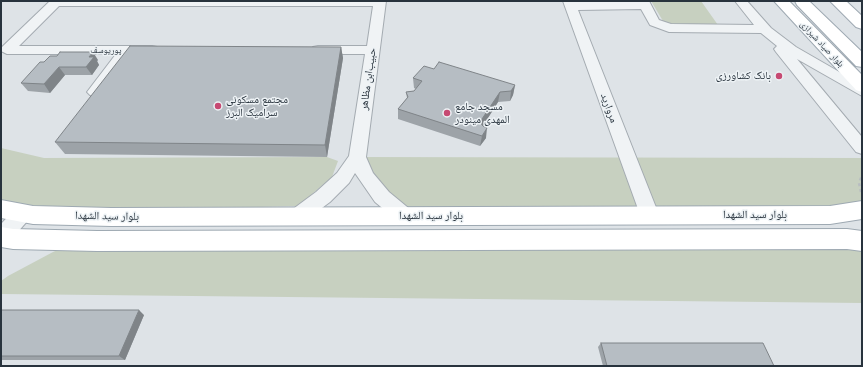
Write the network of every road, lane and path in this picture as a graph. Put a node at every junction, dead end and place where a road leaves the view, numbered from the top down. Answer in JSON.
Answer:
{"nodes":[{"id":1,"x":741,"y":1,"type":"edge"},
{"id":2,"x":781,"y":1,"type":"edge"},
{"id":3,"x":801,"y":1,"type":"edge"},
{"id":4,"x":837,"y":1,"type":"edge"},
{"id":5,"x":56,"y":2,"type":"edge"},
{"id":6,"x":380,"y":2,"type":"edge"},
{"id":7,"x":570,"y":3,"type":"edge"},
{"id":8,"x":644,"y":3,"type":"edge"},
{"id":9,"x":862,"y":24,"type":"edge"},
{"id":10,"x":765,"y":30,"type":"junction"},
{"id":11,"x":126,"y":50,"type":"junction"},
{"id":12,"x":166,"y":50,"type":"edge"},
{"id":13,"x":301,"y":50,"type":"edge"},
{"id":14,"x":372,"y":50,"type":"junction"},
{"id":15,"x":862,"y":62,"type":"edge"},
{"id":16,"x":862,"y":86,"type":"edge"},
{"id":17,"x":862,"y":91,"type":"edge"},
{"id":18,"x":86,"y":105,"type":"edge"},
{"id":19,"x":862,"y":148,"type":"edge"},
{"id":20,"x":358,"y":157,"type":"junction"},
{"id":21,"x":862,"y":175,"type":"edge"},
{"id":22,"x":862,"y":202,"type":"edge"},
{"id":23,"x":12,"y":211,"type":"edge"},
{"id":24,"x":649,"y":215,"type":"junction"},
{"id":25,"x":296,"y":216,"type":"junction"},
{"id":26,"x":405,"y":216,"type":"junction"},
{"id":27,"x":1,"y":237,"type":"edge"},
{"id":28,"x":862,"y":241,"type":"edge"}],
"edges":[{"from":1,"to":10,"type":"street"},
{"from":2,"to":16,"type":"main road","name":"بلوار صیاد شیرازی"},
{"from":3,"to":15,"type":"main road","name":"بلوار صیاد شیرازی"},
{"from":4,"to":9,"type":"main road"},
{"from":5,"to":6,"type":"street"},
{"from":5,"to":11,"type":"street","name":"پوریوسف"},
{"from":6,"to":14,"type":"street","name":"حبیب‌ابن مظاهر"},
{"from":7,"to":8,"type":"street"},
{"from":7,"to":24,"type":"street","name":"مروارید"},
{"from":8,"to":10,"type":"street"},
{"from":10,"to":17,"type":"street"},
{"from":10,"to":19,"type":"street"},
{"from":11,"to":12,"type":"street","name":"پوریوسف"},
{"from":11,"to":18,"type":"street"},
{"from":13,"to":14,"type":"street"},
{"from":14,"to":20,"type":"street","name":"حبیب‌ابن مظاهر"},
{"from":20,"to":25,"type":"street"},
{"from":20,"to":26,"type":"street"},
{"from":21,"to":22,"type":"path"},
{"from":22,"to":24,"type":"main road","name":"بلوار سید الشهدا"},
{"from":23,"to":25,"type":"main road","name":"بلوار سید الشهدا"},
{"from":23,"to":27,"type":"street"},
{"from":24,"to":26,"type":"main road","name":"بلوار سید الشهدا"},
{"from":25,"to":26,"type":"main road","name":"بلوار سید الشهدا"},
{"from":27,"to":28,"type":"main road"}]}
